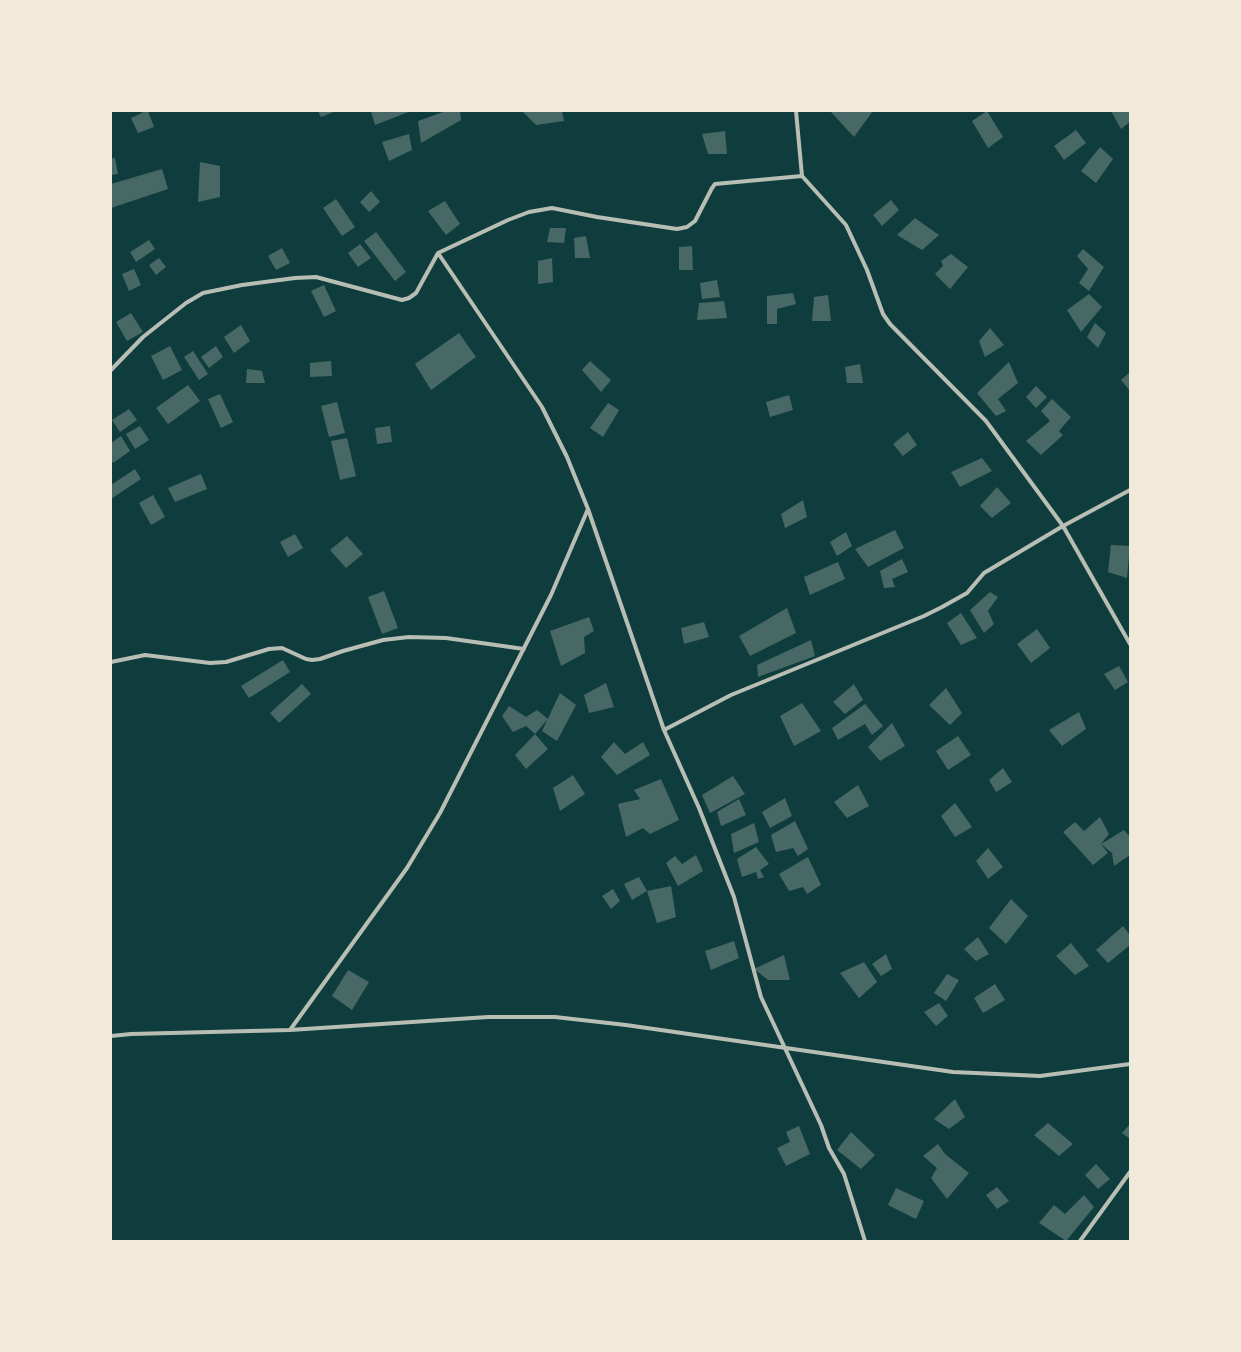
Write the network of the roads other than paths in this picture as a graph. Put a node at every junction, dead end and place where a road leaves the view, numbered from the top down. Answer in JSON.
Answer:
{"nodes":[{"id":1,"x":796,"y":111,"type":"edge"},
{"id":2,"x":802,"y":176,"type":"junction"},
{"id":3,"x":438,"y":253,"type":"junction"},
{"id":4,"x":111,"y":370,"type":"edge"},
{"id":5,"x":1130,"y":490,"type":"edge"},
{"id":6,"x":588,"y":509,"type":"junction"},
{"id":7,"x":1063,"y":526,"type":"junction"},
{"id":8,"x":1130,"y":644,"type":"edge"},
{"id":9,"x":524,"y":649,"type":"junction"},
{"id":10,"x":111,"y":662,"type":"edge"},
{"id":11,"x":664,"y":730,"type":"junction"},
{"id":12,"x":290,"y":1030,"type":"junction"},
{"id":13,"x":111,"y":1036,"type":"edge"},
{"id":14,"x":786,"y":1048,"type":"junction"},
{"id":15,"x":1130,"y":1064,"type":"edge"},
{"id":16,"x":1130,"y":1172,"type":"edge"},
{"id":17,"x":865,"y":1241,"type":"edge"},
{"id":18,"x":1080,"y":1241,"type":"edge"}],
"edges":[{"from":1,"to":2,"type":"street"},
{"from":2,"to":3,"type":"street"},
{"from":2,"to":7,"type":"street"},
{"from":3,"to":4,"type":"street"},
{"from":3,"to":6,"type":"street"},
{"from":5,"to":7,"type":"street"},
{"from":6,"to":9,"type":"street"},
{"from":6,"to":11,"type":"street"},
{"from":7,"to":8,"type":"street"},
{"from":7,"to":11,"type":"street"},
{"from":9,"to":10,"type":"street"},
{"from":9,"to":12,"type":"street"},
{"from":11,"to":14,"type":"street"},
{"from":12,"to":13,"type":"street"},
{"from":12,"to":14,"type":"street"},
{"from":14,"to":15,"type":"street"},
{"from":14,"to":17,"type":"street"},
{"from":16,"to":18,"type":"street"}]}
